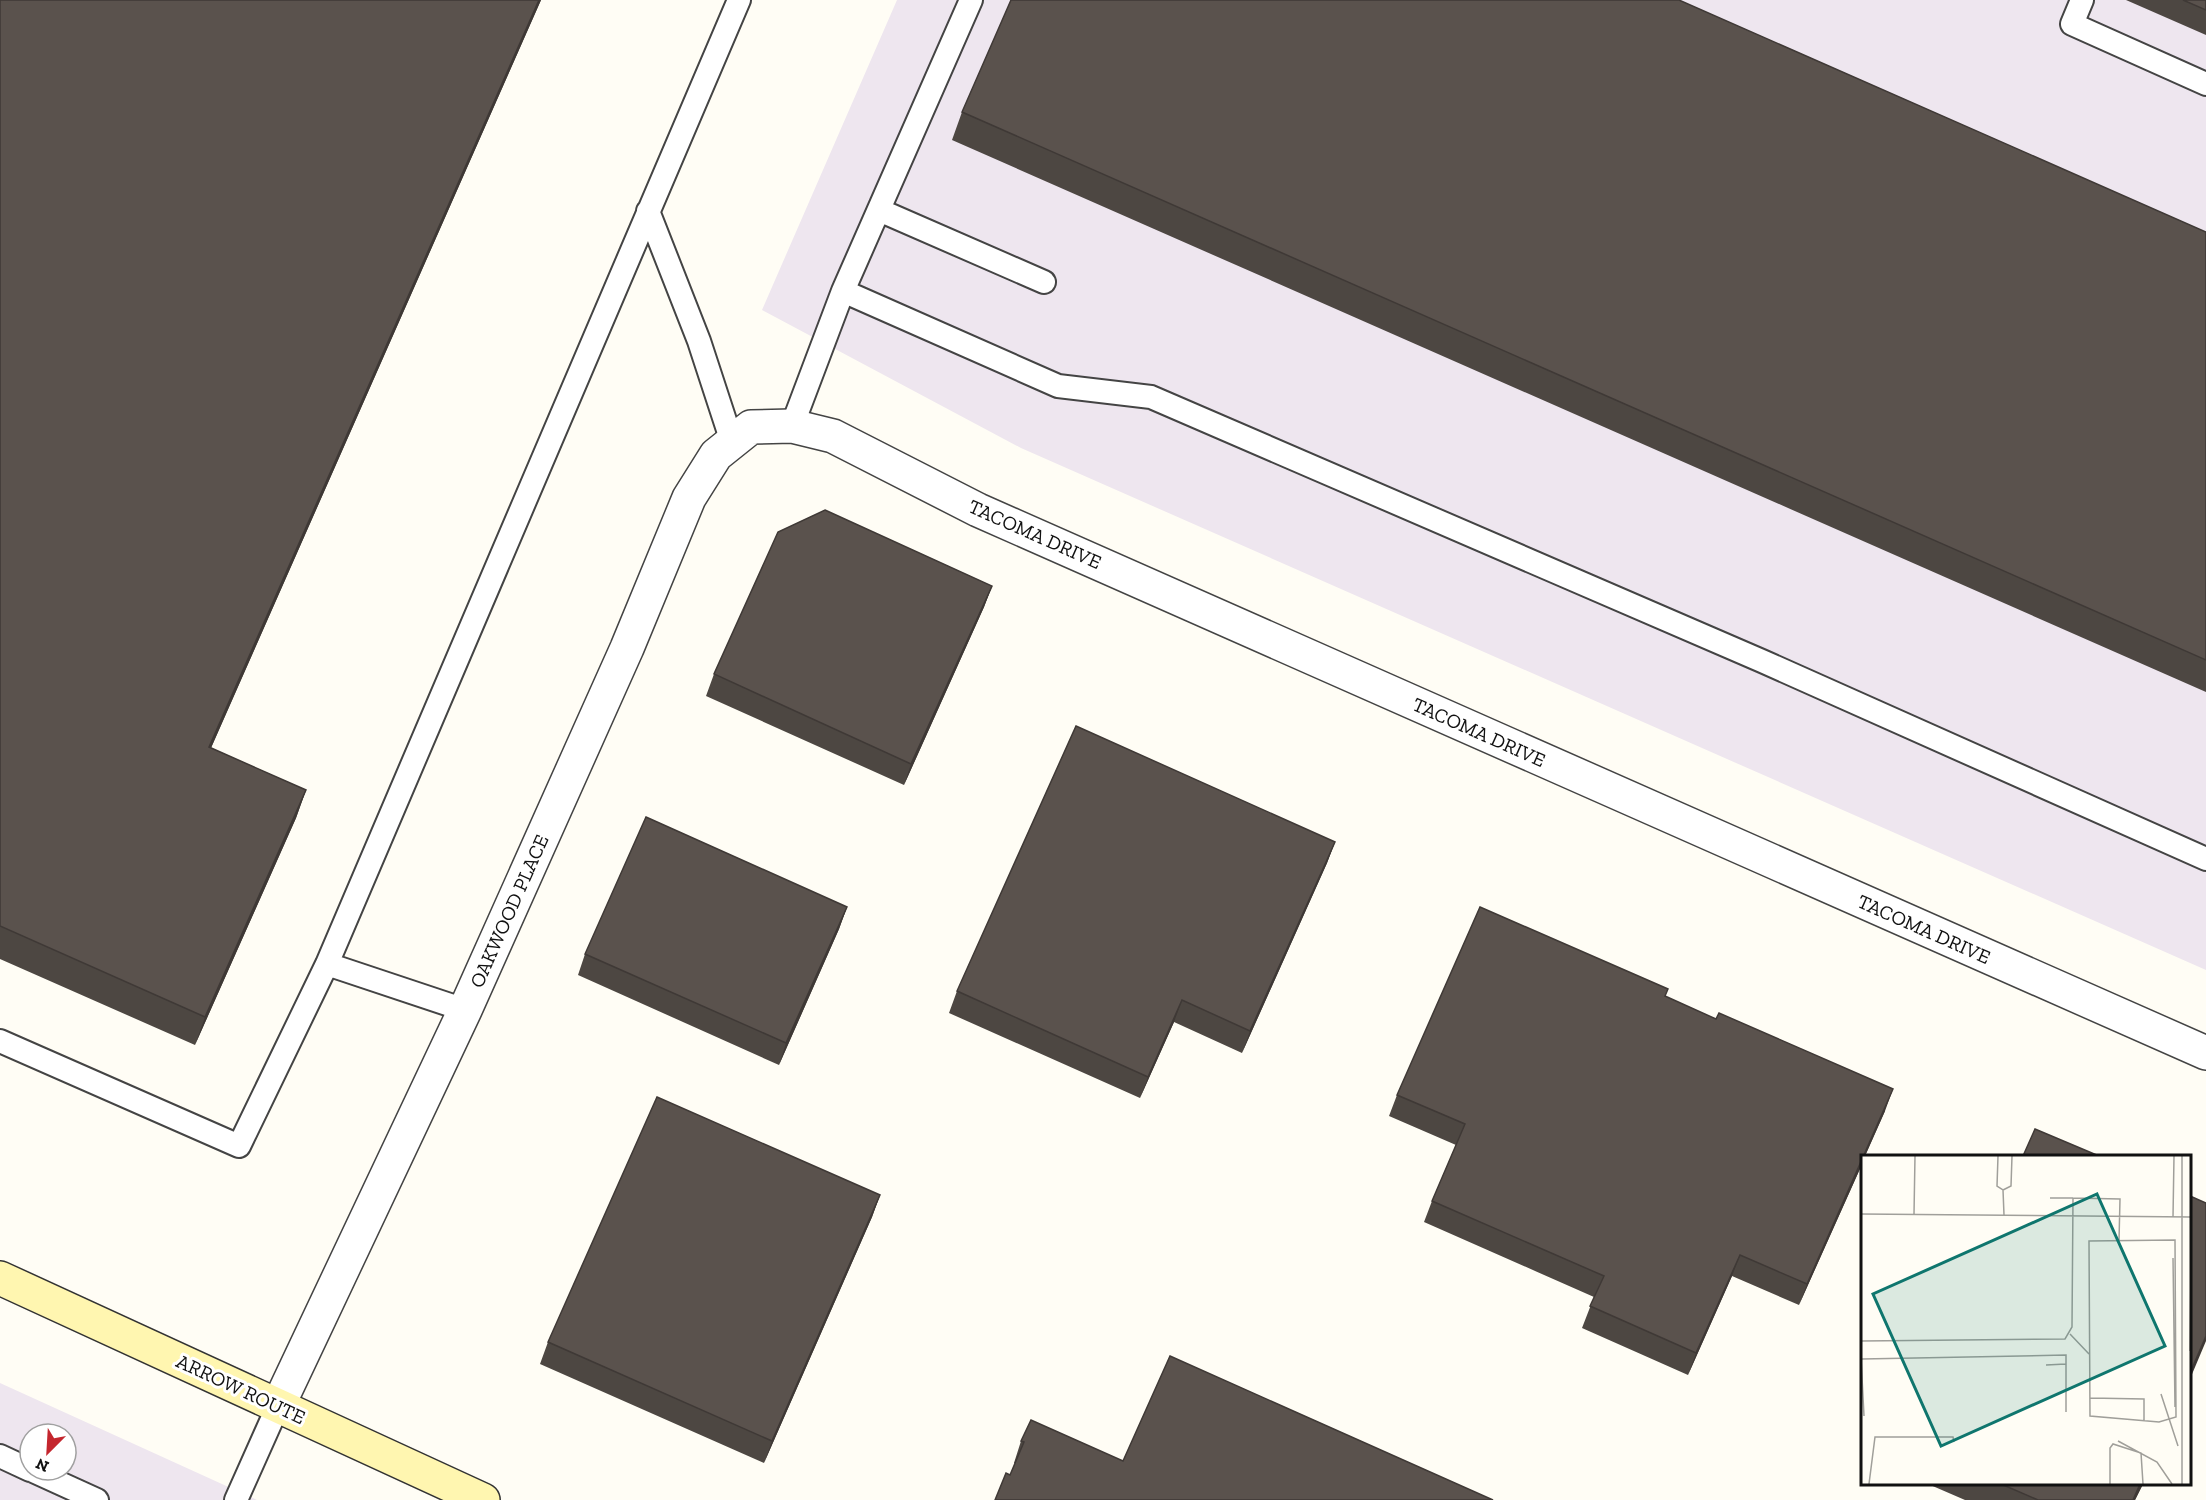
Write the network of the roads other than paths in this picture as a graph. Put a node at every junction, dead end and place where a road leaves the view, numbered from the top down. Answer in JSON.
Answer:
{"nodes":[{"id":1,"x":739,"y":0,"type":"edge"},
{"id":2,"x":971,"y":0,"type":"edge"},
{"id":3,"x":2082,"y":0,"type":"edge"},
{"id":4,"x":2206,"y":84,"type":"edge"},
{"id":5,"x":879,"y":210,"type":"junction"},
{"id":6,"x":648,"y":211,"type":"junction"},
{"id":7,"x":1044,"y":282,"type":"dead end"},
{"id":8,"x":843,"y":291,"type":"junction"},
{"id":9,"x":792,"y":426,"type":"junction"},
{"id":10,"x":741,"y":434,"type":"junction"},
{"id":11,"x":2206,"y":859,"type":"edge"},
{"id":12,"x":327,"y":964,"type":"junction"},
{"id":13,"x":465,"y":1010,"type":"junction"},
{"id":14,"x":0,"y":1041,"type":"edge"},
{"id":15,"x":2206,"y":1053,"type":"edge"},
{"id":16,"x":0,"y":1278,"type":"edge"},
{"id":17,"x":278,"y":1406,"type":"junction"},
{"id":18,"x":0,"y":1456,"type":"edge"},
{"id":19,"x":18,"y":1464,"type":"edge"},
{"id":20,"x":57,"y":1482,"type":"edge"},
{"id":21,"x":97,"y":1500,"type":"edge"},
{"id":22,"x":236,"y":1500,"type":"edge"},
{"id":23,"x":483,"y":1500,"type":"edge"}],
"edges":[{"from":1,"to":6,"type":"lane"},
{"from":2,"to":5,"type":"lane"},
{"from":3,"to":4,"type":"lane"},
{"from":5,"to":7,"type":"lane"},
{"from":5,"to":8,"type":"lane"},
{"from":6,"to":10,"type":"lane"},
{"from":6,"to":12,"type":"lane"},
{"from":8,"to":9,"type":"lane"},
{"from":8,"to":11,"type":"lane"},
{"from":9,"to":10,"type":"street","name":"TACOMA DRIVE"},
{"from":9,"to":15,"type":"street","name":"TACOMA DRIVE"},
{"from":10,"to":13,"type":"street","name":"OAKWOOD PLACE"},
{"from":12,"to":13,"type":"lane"},
{"from":12,"to":14,"type":"lane"},
{"from":13,"to":17,"type":"street","name":"OAKWOOD PLACE"},
{"from":16,"to":17,"type":"main road","name":"ARROW ROUTE"},
{"from":17,"to":22,"type":"lane"},
{"from":17,"to":23,"type":"main road","name":"ARROW ROUTE"},
{"from":18,"to":19,"type":"lane"},
{"from":20,"to":21,"type":"lane"}]}
